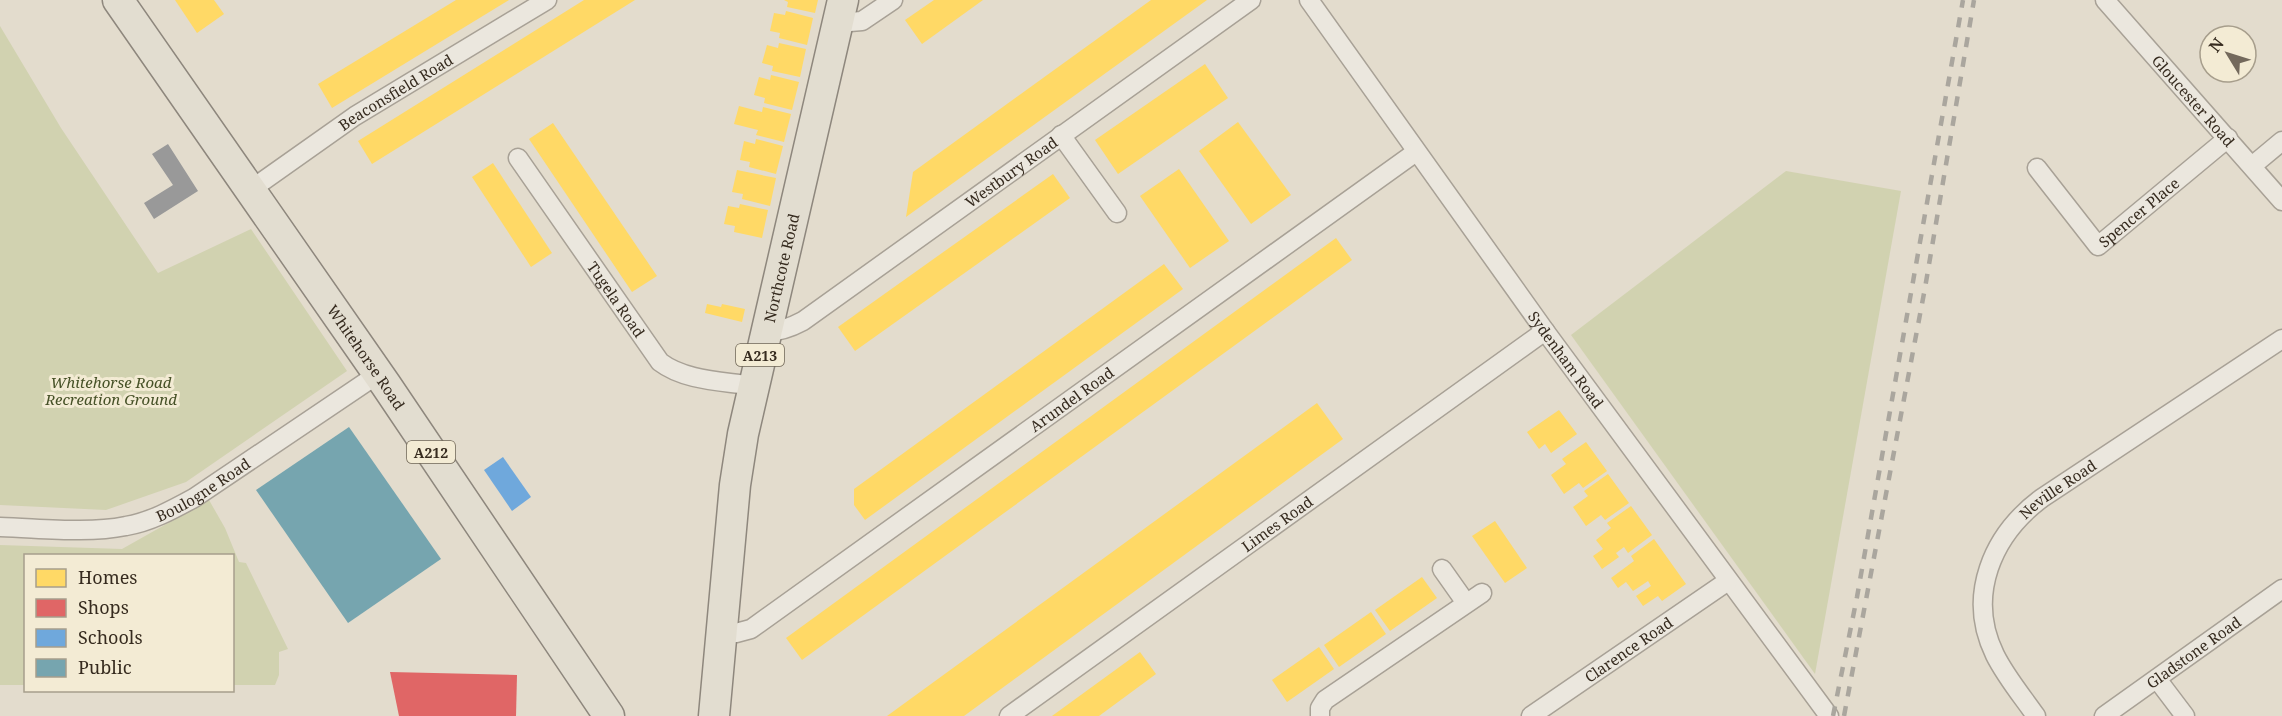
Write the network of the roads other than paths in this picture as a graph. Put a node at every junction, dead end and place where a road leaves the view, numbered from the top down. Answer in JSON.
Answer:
{"nodes":[{"id":1,"x":118,"y":0,"type":"edge"},
{"id":2,"x":547,"y":0,"type":"edge"},
{"id":3,"x":893,"y":0,"type":"edge"},
{"id":4,"x":1251,"y":0,"type":"edge"},
{"id":5,"x":1309,"y":0,"type":"edge"},
{"id":6,"x":2105,"y":0,"type":"edge"},
{"id":7,"x":841,"y":11,"type":"edge"},
{"id":8,"x":1061,"y":135,"type":"junction"},
{"id":9,"x":2228,"y":138,"type":"junction"},
{"id":10,"x":2282,"y":141,"type":"edge"},
{"id":11,"x":1416,"y":152,"type":"junction"},
{"id":12,"x":518,"y":158,"type":"dead end"},
{"id":13,"x":2252,"y":166,"type":"junction"},
{"id":14,"x":2037,"y":168,"type":"dead end"},
{"id":15,"x":249,"y":190,"type":"junction"},
{"id":16,"x":2282,"y":201,"type":"edge"},
{"id":17,"x":1117,"y":213,"type":"dead end"},
{"id":18,"x":1545,"y":331,"type":"junction"},
{"id":19,"x":765,"y":332,"type":"junction"},
{"id":20,"x":2282,"y":339,"type":"edge"},
{"id":21,"x":378,"y":375,"type":"junction"},
{"id":22,"x":753,"y":386,"type":"junction"},
{"id":23,"x":0,"y":527,"type":"edge"},
{"id":24,"x":1442,"y":569,"type":"dead end"},
{"id":25,"x":1728,"y":581,"type":"junction"},
{"id":26,"x":2282,"y":589,"type":"edge"},
{"id":27,"x":1482,"y":593,"type":"dead end"},
{"id":28,"x":1466,"y":603,"type":"junction"},
{"id":29,"x":722,"y":632,"type":"junction"},
{"id":30,"x":2157,"y":679,"type":"junction"},
{"id":31,"x":1824,"y":710,"type":"edge"},
{"id":32,"x":609,"y":716,"type":"edge"},
{"id":33,"x":714,"y":716,"type":"edge"},
{"id":34,"x":1009,"y":716,"type":"edge"},
{"id":35,"x":1320,"y":716,"type":"edge"},
{"id":36,"x":1531,"y":716,"type":"edge"},
{"id":37,"x":2036,"y":716,"type":"edge"},
{"id":38,"x":2104,"y":716,"type":"edge"},
{"id":39,"x":2185,"y":716,"type":"edge"}],
"edges":[{"from":1,"to":15,"type":"main road","name":"Whitehorse Road","number":"A212"},
{"from":2,"to":15,"type":"street","name":"Beaconsfield Road"},
{"from":3,"to":7,"type":"street"},
{"from":4,"to":8,"type":"street","name":"Westbury Road"},
{"from":5,"to":11,"type":"street","name":"Sydenham Road"},
{"from":6,"to":9,"type":"street","name":"Gloucester Road"},
{"from":7,"to":19,"type":"main road","name":"Northcote Road","number":"A213"},
{"from":8,"to":17,"type":"street"},
{"from":8,"to":19,"type":"street","name":"Westbury Road"},
{"from":9,"to":13,"type":"street","name":"Gloucester Road"},
{"from":9,"to":14,"type":"street","name":"Spencer Place"},
{"from":10,"to":13,"type":"street"},
{"from":11,"to":18,"type":"street","name":"Sydenham Road"},
{"from":11,"to":29,"type":"street","name":"Arundel Road"},
{"from":12,"to":22,"type":"street","name":"Tugela Road"},
{"from":13,"to":16,"type":"street","name":"Gloucester Road"},
{"from":15,"to":21,"type":"main road","name":"Whitehorse Road","number":"A212"},
{"from":18,"to":25,"type":"street","name":"Sydenham Road"},
{"from":18,"to":34,"type":"street","name":"Limes Road"},
{"from":19,"to":22,"type":"main road","name":"Northcote Road","number":"A213"},
{"from":20,"to":37,"type":"street","name":"Neville Road"},
{"from":21,"to":23,"type":"street","name":"Boulogne Road"},
{"from":21,"to":32,"type":"main road","name":"Whitehorse Road","number":"A212"},
{"from":22,"to":29,"type":"main road","name":"Northcote Road","number":"A213"},
{"from":24,"to":28,"type":"street"},
{"from":25,"to":31,"type":"street","name":"Sydenham Road"},
{"from":25,"to":36,"type":"street","name":"Clarence Road"},
{"from":26,"to":30,"type":"street","name":"Gladstone Road"},
{"from":27,"to":28,"type":"street"},
{"from":28,"to":35,"type":"street"},
{"from":29,"to":33,"type":"main road","name":"Northcote Road","number":"A213"},
{"from":30,"to":38,"type":"street","name":"Gladstone Road"},
{"from":30,"to":39,"type":"street"}]}
